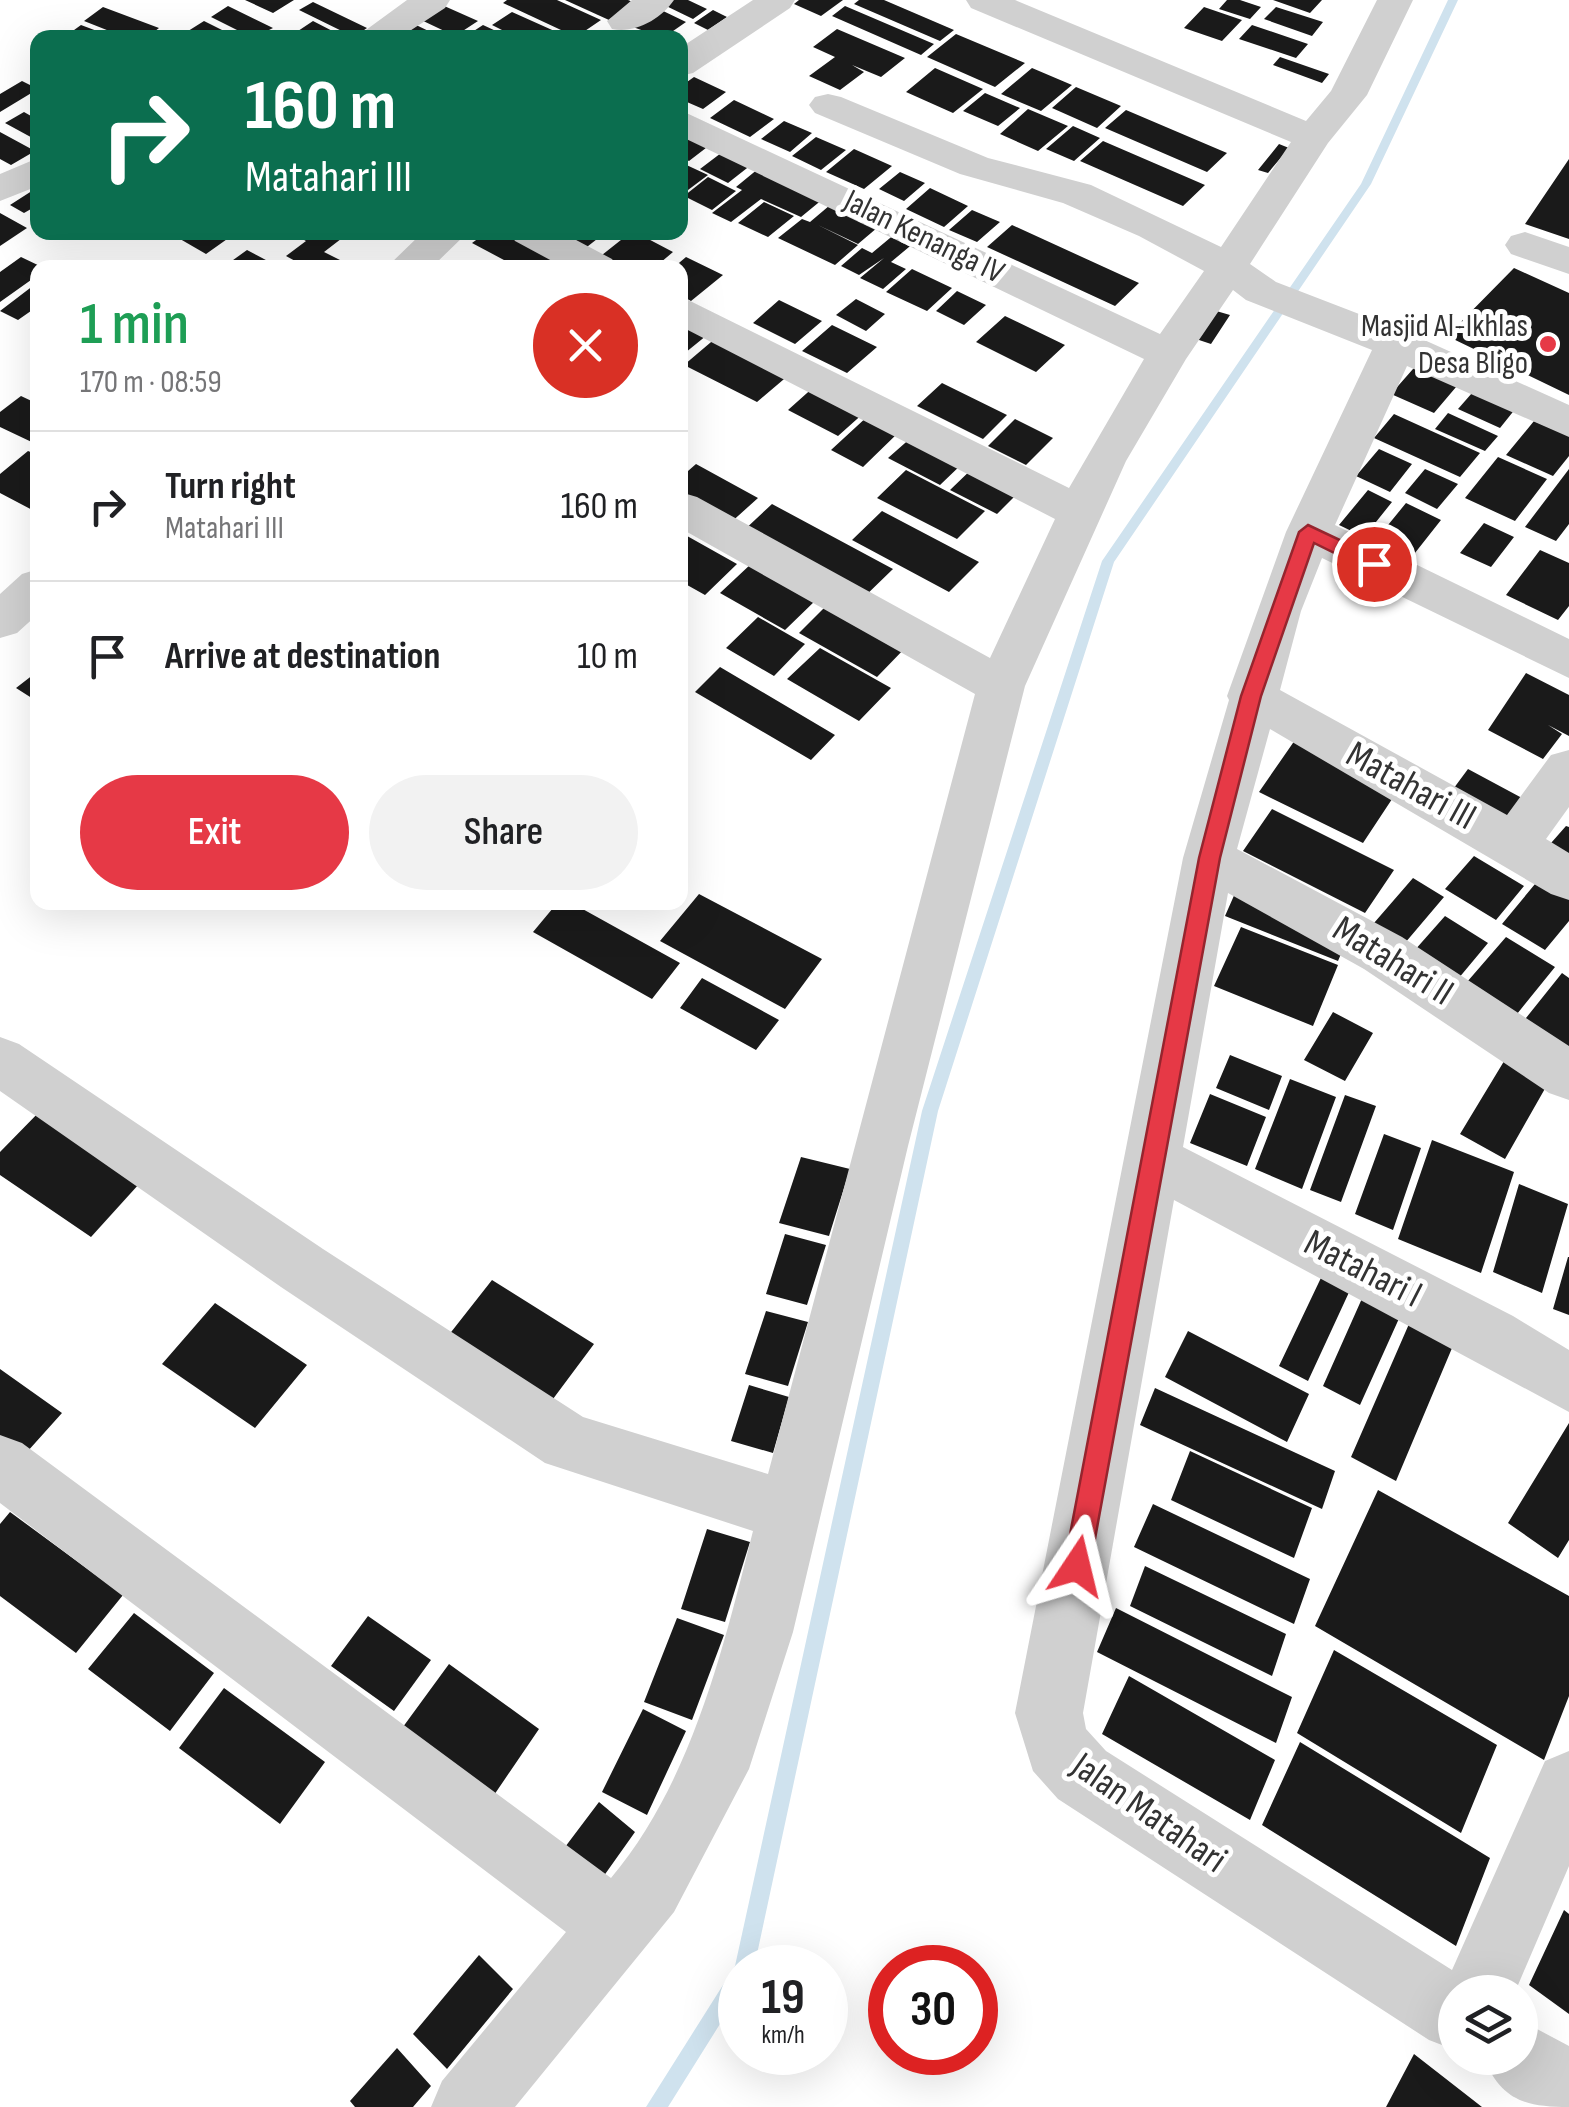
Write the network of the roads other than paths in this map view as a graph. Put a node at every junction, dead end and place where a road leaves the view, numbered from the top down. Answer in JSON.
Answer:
{"nodes":[{"id":1,"x":432,"y":0,"type":"edge"},
{"id":2,"x":656,"y":0,"type":"edge"},
{"id":3,"x":777,"y":0,"type":"edge"},
{"id":4,"x":984,"y":0,"type":"edge"},
{"id":5,"x":1395,"y":0,"type":"edge"},
{"id":6,"x":626,"y":21,"type":"dead end"},
{"id":7,"x":385,"y":30,"type":"edge"},
{"id":8,"x":688,"y":60,"type":"edge"},
{"id":9,"x":828,"y":106,"type":"dead end"},
{"id":10,"x":688,"y":125,"type":"edge"},
{"id":11,"x":1312,"y":137,"type":"junction"},
{"id":12,"x":30,"y":174,"type":"edge"},
{"id":13,"x":0,"y":190,"type":"edge"},
{"id":14,"x":439,"y":240,"type":"edge"},
{"id":15,"x":544,"y":240,"type":"edge"},
{"id":16,"x":1524,"y":245,"type":"dead end"},
{"id":17,"x":415,"y":260,"type":"edge"},
{"id":18,"x":583,"y":260,"type":"edge"},
{"id":19,"x":1569,"y":261,"type":"edge"},
{"id":20,"x":1245,"y":279,"type":"junction"},
{"id":21,"x":688,"y":313,"type":"edge"},
{"id":22,"x":1375,"y":336,"type":"junction"},
{"id":23,"x":1168,"y":354,"type":"junction"},
{"id":24,"x":1569,"y":422,"type":"edge"},
{"id":25,"x":688,"y":512,"type":"edge"},
{"id":26,"x":1081,"y":512,"type":"junction"},
{"id":27,"x":1308,"y":532,"type":"junction"},
{"id":28,"x":30,"y":593,"type":"edge"},
{"id":29,"x":0,"y":621,"type":"edge"},
{"id":30,"x":1569,"y":660,"type":"edge"},
{"id":31,"x":1001,"y":686,"type":"junction"},
{"id":32,"x":1251,"y":696,"type":"junction"},
{"id":33,"x":1569,"y":769,"type":"edge"},
{"id":34,"x":1514,"y":844,"type":"junction"},
{"id":35,"x":1209,"y":858,"type":"junction"},
{"id":36,"x":1569,"y":879,"type":"edge"},
{"id":37,"x":0,"y":1061,"type":"edge"},
{"id":38,"x":1569,"y":1076,"type":"edge"},
{"id":39,"x":1153,"y":1160,"type":"junction"},
{"id":40,"x":1569,"y":1382,"type":"edge"},
{"id":41,"x":0,"y":1466,"type":"edge"},
{"id":42,"x":790,"y":1512,"type":"junction"},
{"id":43,"x":1569,"y":1786,"type":"edge"},
{"id":44,"x":619,"y":1928,"type":"junction"},
{"id":45,"x":1486,"y":1975,"type":"edge"},
{"id":46,"x":1438,"y":2003,"type":"edge"},
{"id":47,"x":1538,"y":2069,"type":"edge"},
{"id":48,"x":1569,"y":2089,"type":"edge"},
{"id":49,"x":468,"y":2107,"type":"edge"}],
"edges":[{"from":1,"to":7,"type":"street"},
{"from":2,"to":6,"type":"street"},
{"from":3,"to":8,"type":"street"},
{"from":4,"to":11,"type":"street"},
{"from":5,"to":11,"type":"street"},
{"from":9,"to":20,"type":"street"},
{"from":10,"to":23,"type":"street","name":"Jalan Kenanga IV"},
{"from":11,"to":20,"type":"street"},
{"from":12,"to":13,"type":"street"},
{"from":14,"to":17,"type":"street"},
{"from":15,"to":18,"type":"street"},
{"from":16,"to":19,"type":"street"},
{"from":20,"to":22,"type":"street"},
{"from":20,"to":23,"type":"street"},
{"from":21,"to":26,"type":"street"},
{"from":22,"to":24,"type":"street"},
{"from":22,"to":27,"type":"street","name":"Jalan Matahari"},
{"from":23,"to":26,"type":"street"},
{"from":25,"to":31,"type":"street"},
{"from":26,"to":31,"type":"street"},
{"from":27,"to":30,"type":"street"},
{"from":27,"to":32,"type":"street","name":"Jalan Matahari"},
{"from":28,"to":29,"type":"street"},
{"from":31,"to":42,"type":"street"},
{"from":32,"to":34,"type":"street","name":"Matahari III"},
{"from":32,"to":35,"type":"street","name":"Jalan Matahari"},
{"from":33,"to":34,"type":"street"},
{"from":34,"to":36,"type":"street","name":"Matahari III"},
{"from":35,"to":38,"type":"street","name":"Matahari II"},
{"from":35,"to":39,"type":"street","name":"Jalan Matahari"},
{"from":37,"to":42,"type":"street"},
{"from":39,"to":40,"type":"street","name":"Matahari I"},
{"from":39,"to":46,"type":"street","name":"Jalan Matahari"},
{"from":41,"to":44,"type":"street"},
{"from":42,"to":44,"type":"street"},
{"from":43,"to":45,"type":"street"},
{"from":44,"to":49,"type":"street"},
{"from":47,"to":48,"type":"street"}]}
